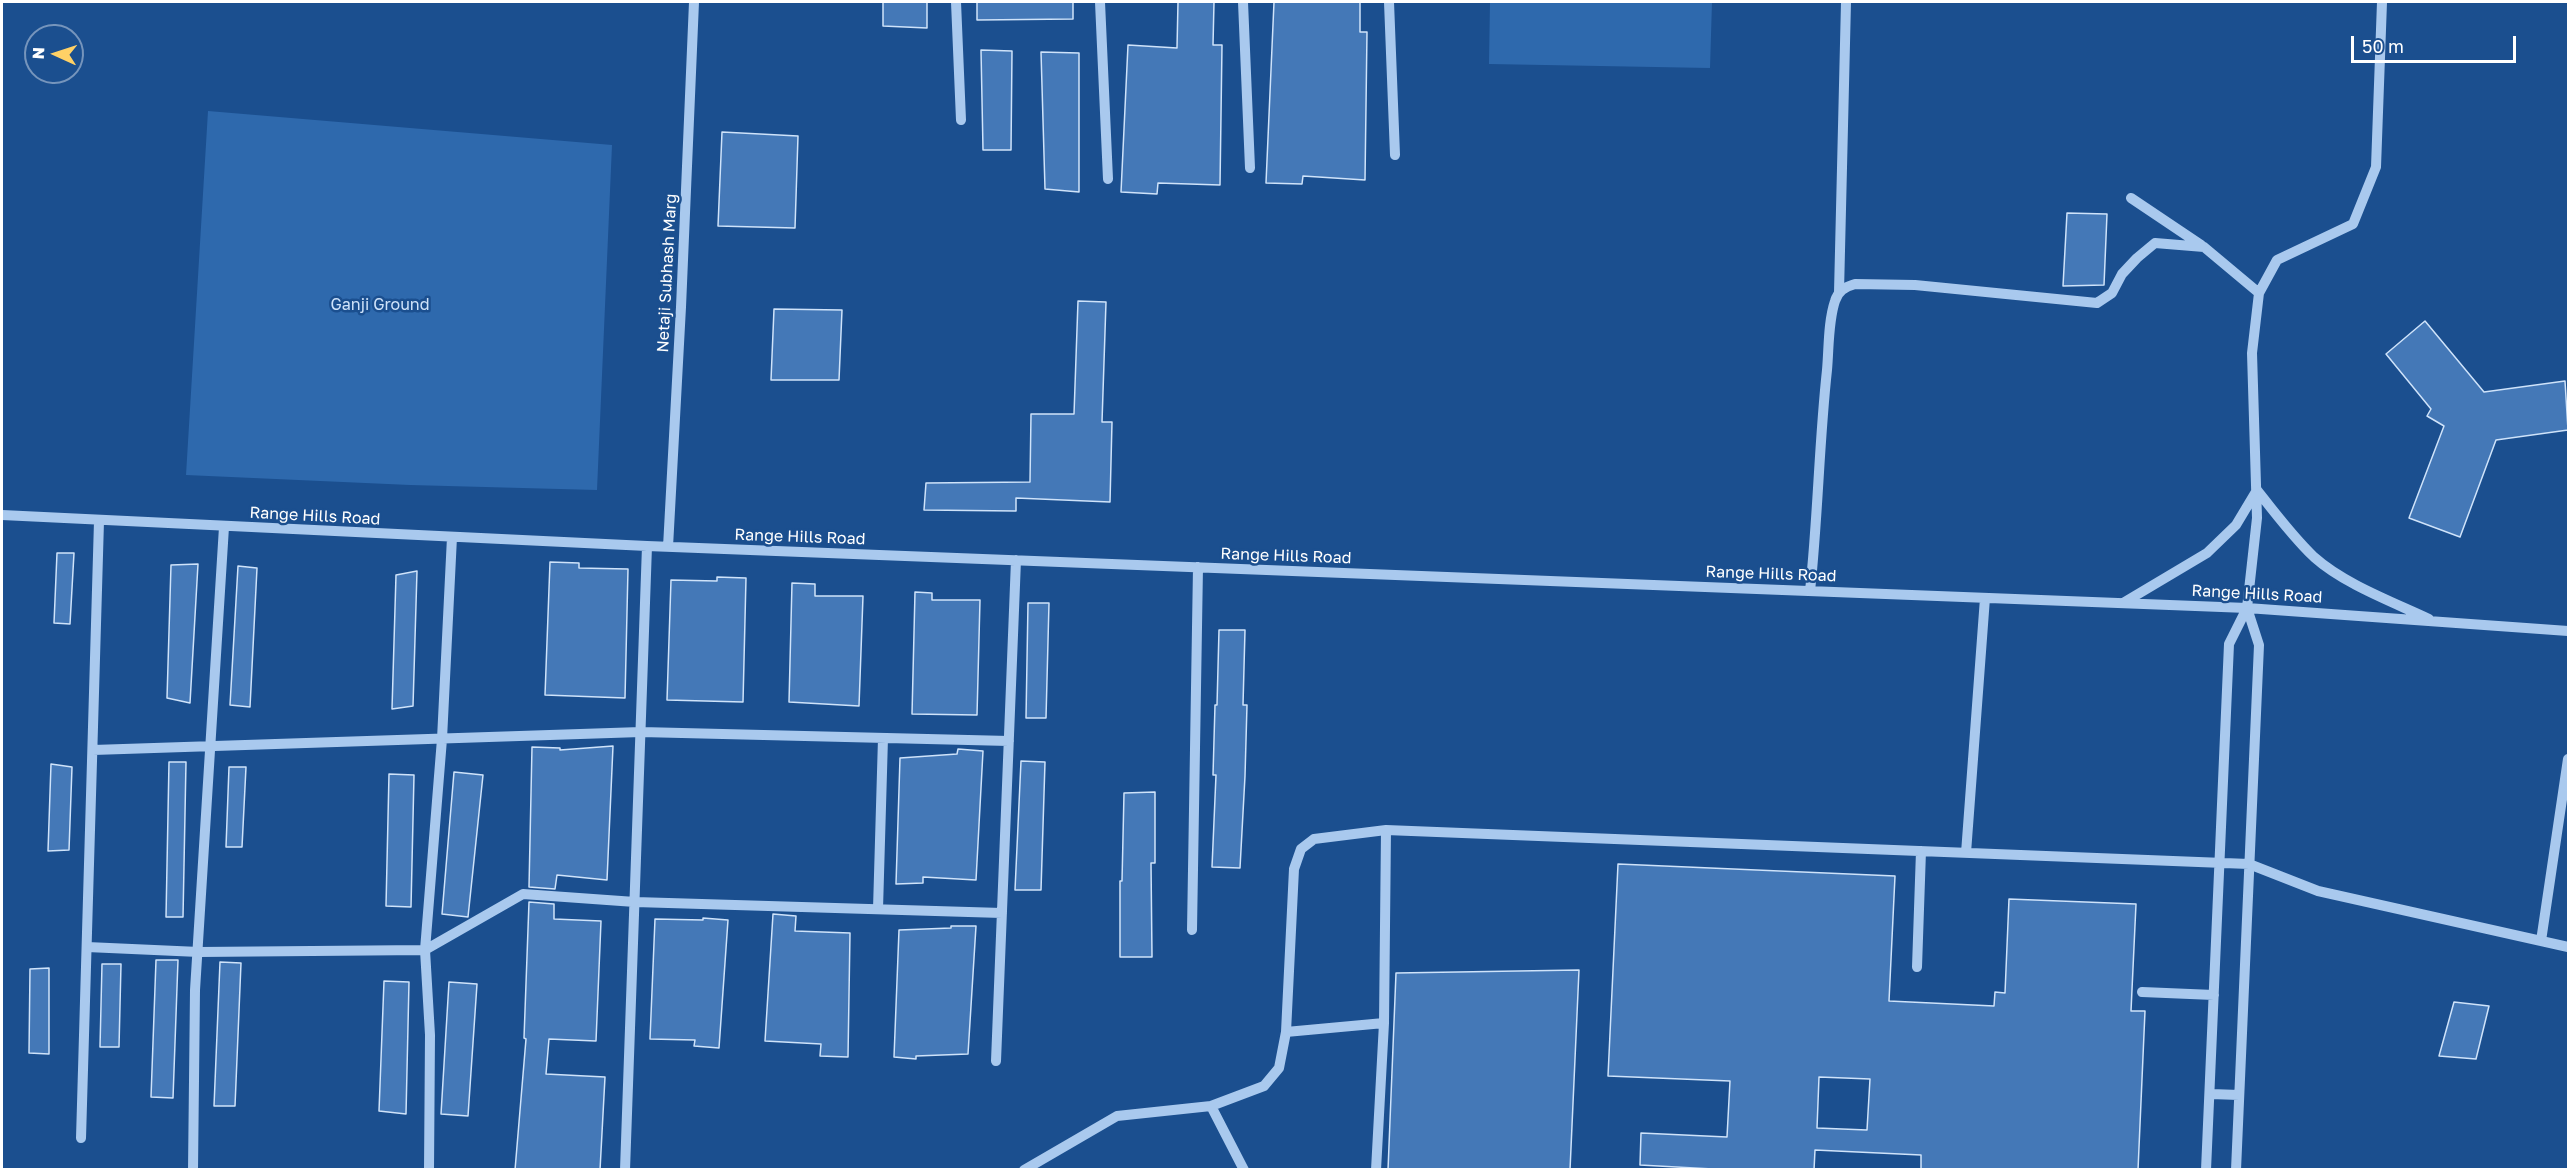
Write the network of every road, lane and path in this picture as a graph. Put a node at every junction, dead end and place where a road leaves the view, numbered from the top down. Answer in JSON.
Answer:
{"nodes":[{"id":1,"x":694,"y":2,"type":"edge"},
{"id":2,"x":956,"y":2,"type":"edge"},
{"id":3,"x":1100,"y":2,"type":"edge"},
{"id":4,"x":1243,"y":2,"type":"edge"},
{"id":5,"x":1389,"y":2,"type":"edge"},
{"id":6,"x":1846,"y":2,"type":"edge"},
{"id":7,"x":2382,"y":2,"type":"edge"},
{"id":8,"x":961,"y":120,"type":"dead end"},
{"id":9,"x":1395,"y":155,"type":"dead end"},
{"id":10,"x":1250,"y":168,"type":"dead end"},
{"id":11,"x":1108,"y":179,"type":"dead end"},
{"id":12,"x":2131,"y":198,"type":"dead end"},
{"id":13,"x":2204,"y":247,"type":"junction"},
{"id":14,"x":1839,"y":292,"type":"junction"},
{"id":15,"x":2259,"y":293,"type":"junction"},
{"id":16,"x":2257,"y":490,"type":"junction"},
{"id":17,"x":2,"y":515,"type":"edge"},
{"id":18,"x":99,"y":521,"type":"junction"},
{"id":19,"x":225,"y":527,"type":"junction"},
{"id":20,"x":452,"y":537,"type":"junction"},
{"id":21,"x":647,"y":546,"type":"junction"},
{"id":22,"x":668,"y":547,"type":"junction"},
{"id":23,"x":1016,"y":560,"type":"junction"},
{"id":24,"x":1198,"y":567,"type":"junction"},
{"id":25,"x":1810,"y":591,"type":"junction"},
{"id":26,"x":1985,"y":598,"type":"junction"},
{"id":27,"x":2123,"y":603,"type":"junction"},
{"id":28,"x":2247,"y":608,"type":"junction"},
{"id":29,"x":2435,"y":622,"type":"junction"},
{"id":30,"x":2568,"y":631,"type":"edge"},
{"id":31,"x":641,"y":732,"type":"junction"},
{"id":32,"x":883,"y":738,"type":"junction"},
{"id":33,"x":442,"y":739,"type":"junction"},
{"id":34,"x":1008,"y":741,"type":"junction"},
{"id":35,"x":212,"y":746,"type":"junction"},
{"id":36,"x":93,"y":750,"type":"junction"},
{"id":37,"x":2568,"y":759,"type":"edge"},
{"id":38,"x":1386,"y":830,"type":"junction"},
{"id":39,"x":1921,"y":851,"type":"junction"},
{"id":40,"x":1966,"y":853,"type":"junction"},
{"id":41,"x":2218,"y":863,"type":"junction"},
{"id":42,"x":2249,"y":864,"type":"junction"},
{"id":43,"x":635,"y":902,"type":"junction"},
{"id":44,"x":878,"y":909,"type":"junction"},
{"id":45,"x":1002,"y":914,"type":"junction"},
{"id":46,"x":1192,"y":930,"type":"dead end"},
{"id":47,"x":2541,"y":941,"type":"junction"},
{"id":48,"x":87,"y":947,"type":"junction"},
{"id":49,"x":2568,"y":947,"type":"edge"},
{"id":50,"x":425,"y":950,"type":"junction"},
{"id":51,"x":199,"y":952,"type":"junction"},
{"id":52,"x":1917,"y":967,"type":"dead end"},
{"id":53,"x":2142,"y":992,"type":"dead end"},
{"id":54,"x":2214,"y":995,"type":"junction"},
{"id":55,"x":1384,"y":1023,"type":"junction"},
{"id":56,"x":1286,"y":1032,"type":"junction"},
{"id":57,"x":996,"y":1061,"type":"dead end"},
{"id":58,"x":2211,"y":1094,"type":"junction"},
{"id":59,"x":2239,"y":1095,"type":"junction"},
{"id":60,"x":1211,"y":1106,"type":"junction"},
{"id":61,"x":81,"y":1138,"type":"dead end"},
{"id":62,"x":193,"y":1170,"type":"edge"},
{"id":63,"x":429,"y":1170,"type":"edge"},
{"id":64,"x":625,"y":1170,"type":"edge"},
{"id":65,"x":1024,"y":1170,"type":"edge"},
{"id":66,"x":1244,"y":1170,"type":"edge"},
{"id":67,"x":1376,"y":1170,"type":"edge"},
{"id":68,"x":2206,"y":1170,"type":"edge"},
{"id":69,"x":2236,"y":1170,"type":"edge"}],
"edges":[{"from":1,"to":22,"type":"street","name":"Netaji Subhash Marg"},
{"from":2,"to":8,"type":"street"},
{"from":3,"to":11,"type":"street"},
{"from":4,"to":10,"type":"street"},
{"from":5,"to":9,"type":"street"},
{"from":6,"to":14,"type":"street"},
{"from":7,"to":15,"type":"street"},
{"from":12,"to":13,"type":"street"},
{"from":13,"to":14,"type":"street"},
{"from":13,"to":15,"type":"street"},
{"from":14,"to":25,"type":"street"},
{"from":15,"to":16,"type":"street"},
{"from":16,"to":27,"type":"street"},
{"from":16,"to":28,"type":"street"},
{"from":16,"to":29,"type":"street"},
{"from":17,"to":18,"type":"street","name":"Range Hills Road"},
{"from":18,"to":19,"type":"street","name":"Range Hills Road"},
{"from":18,"to":36,"type":"street"},
{"from":19,"to":20,"type":"street","name":"Range Hills Road"},
{"from":19,"to":35,"type":"street"},
{"from":20,"to":21,"type":"street","name":"Range Hills Road"},
{"from":20,"to":33,"type":"street"},
{"from":21,"to":22,"type":"street","name":"Range Hills Road"},
{"from":21,"to":31,"type":"street"},
{"from":22,"to":23,"type":"street","name":"Range Hills Road"},
{"from":23,"to":24,"type":"street","name":"Range Hills Road"},
{"from":23,"to":34,"type":"street"},
{"from":24,"to":25,"type":"street","name":"Range Hills Road"},
{"from":24,"to":46,"type":"street"},
{"from":25,"to":26,"type":"street","name":"Range Hills Road"},
{"from":26,"to":27,"type":"street","name":"Range Hills Road"},
{"from":26,"to":40,"type":"street"},
{"from":27,"to":28,"type":"street","name":"Range Hills Road"},
{"from":28,"to":29,"type":"street","name":"Range Hills Road"},
{"from":28,"to":41,"type":"street"},
{"from":28,"to":42,"type":"street"},
{"from":29,"to":30,"type":"street","name":"Range Hills Road"},
{"from":31,"to":32,"type":"street"},
{"from":31,"to":33,"type":"street"},
{"from":31,"to":43,"type":"street"},
{"from":32,"to":34,"type":"street"},
{"from":32,"to":44,"type":"street"},
{"from":33,"to":35,"type":"street"},
{"from":33,"to":50,"type":"street"},
{"from":34,"to":45,"type":"street"},
{"from":35,"to":36,"type":"street"},
{"from":35,"to":51,"type":"street"},
{"from":36,"to":48,"type":"street"},
{"from":37,"to":47,"type":"street"},
{"from":38,"to":39,"type":"street"},
{"from":38,"to":55,"type":"street"},
{"from":38,"to":56,"type":"street"},
{"from":39,"to":40,"type":"street"},
{"from":39,"to":52,"type":"street"},
{"from":40,"to":41,"type":"street"},
{"from":41,"to":42,"type":"street"},
{"from":41,"to":54,"type":"street"},
{"from":42,"to":47,"type":"street"},
{"from":42,"to":59,"type":"street"},
{"from":43,"to":44,"type":"street"},
{"from":43,"to":50,"type":"street"},
{"from":43,"to":64,"type":"street"},
{"from":44,"to":45,"type":"street"},
{"from":45,"to":57,"type":"street"},
{"from":47,"to":49,"type":"street"},
{"from":48,"to":51,"type":"street"},
{"from":48,"to":61,"type":"street"},
{"from":50,"to":51,"type":"street"},
{"from":50,"to":63,"type":"street"},
{"from":51,"to":62,"type":"street"},
{"from":53,"to":54,"type":"street"},
{"from":54,"to":58,"type":"street"},
{"from":55,"to":56,"type":"street"},
{"from":55,"to":67,"type":"street"},
{"from":56,"to":60,"type":"street"},
{"from":58,"to":59,"type":"street"},
{"from":58,"to":68,"type":"street"},
{"from":59,"to":69,"type":"street"},
{"from":60,"to":65,"type":"street"},
{"from":60,"to":66,"type":"street"}]}
